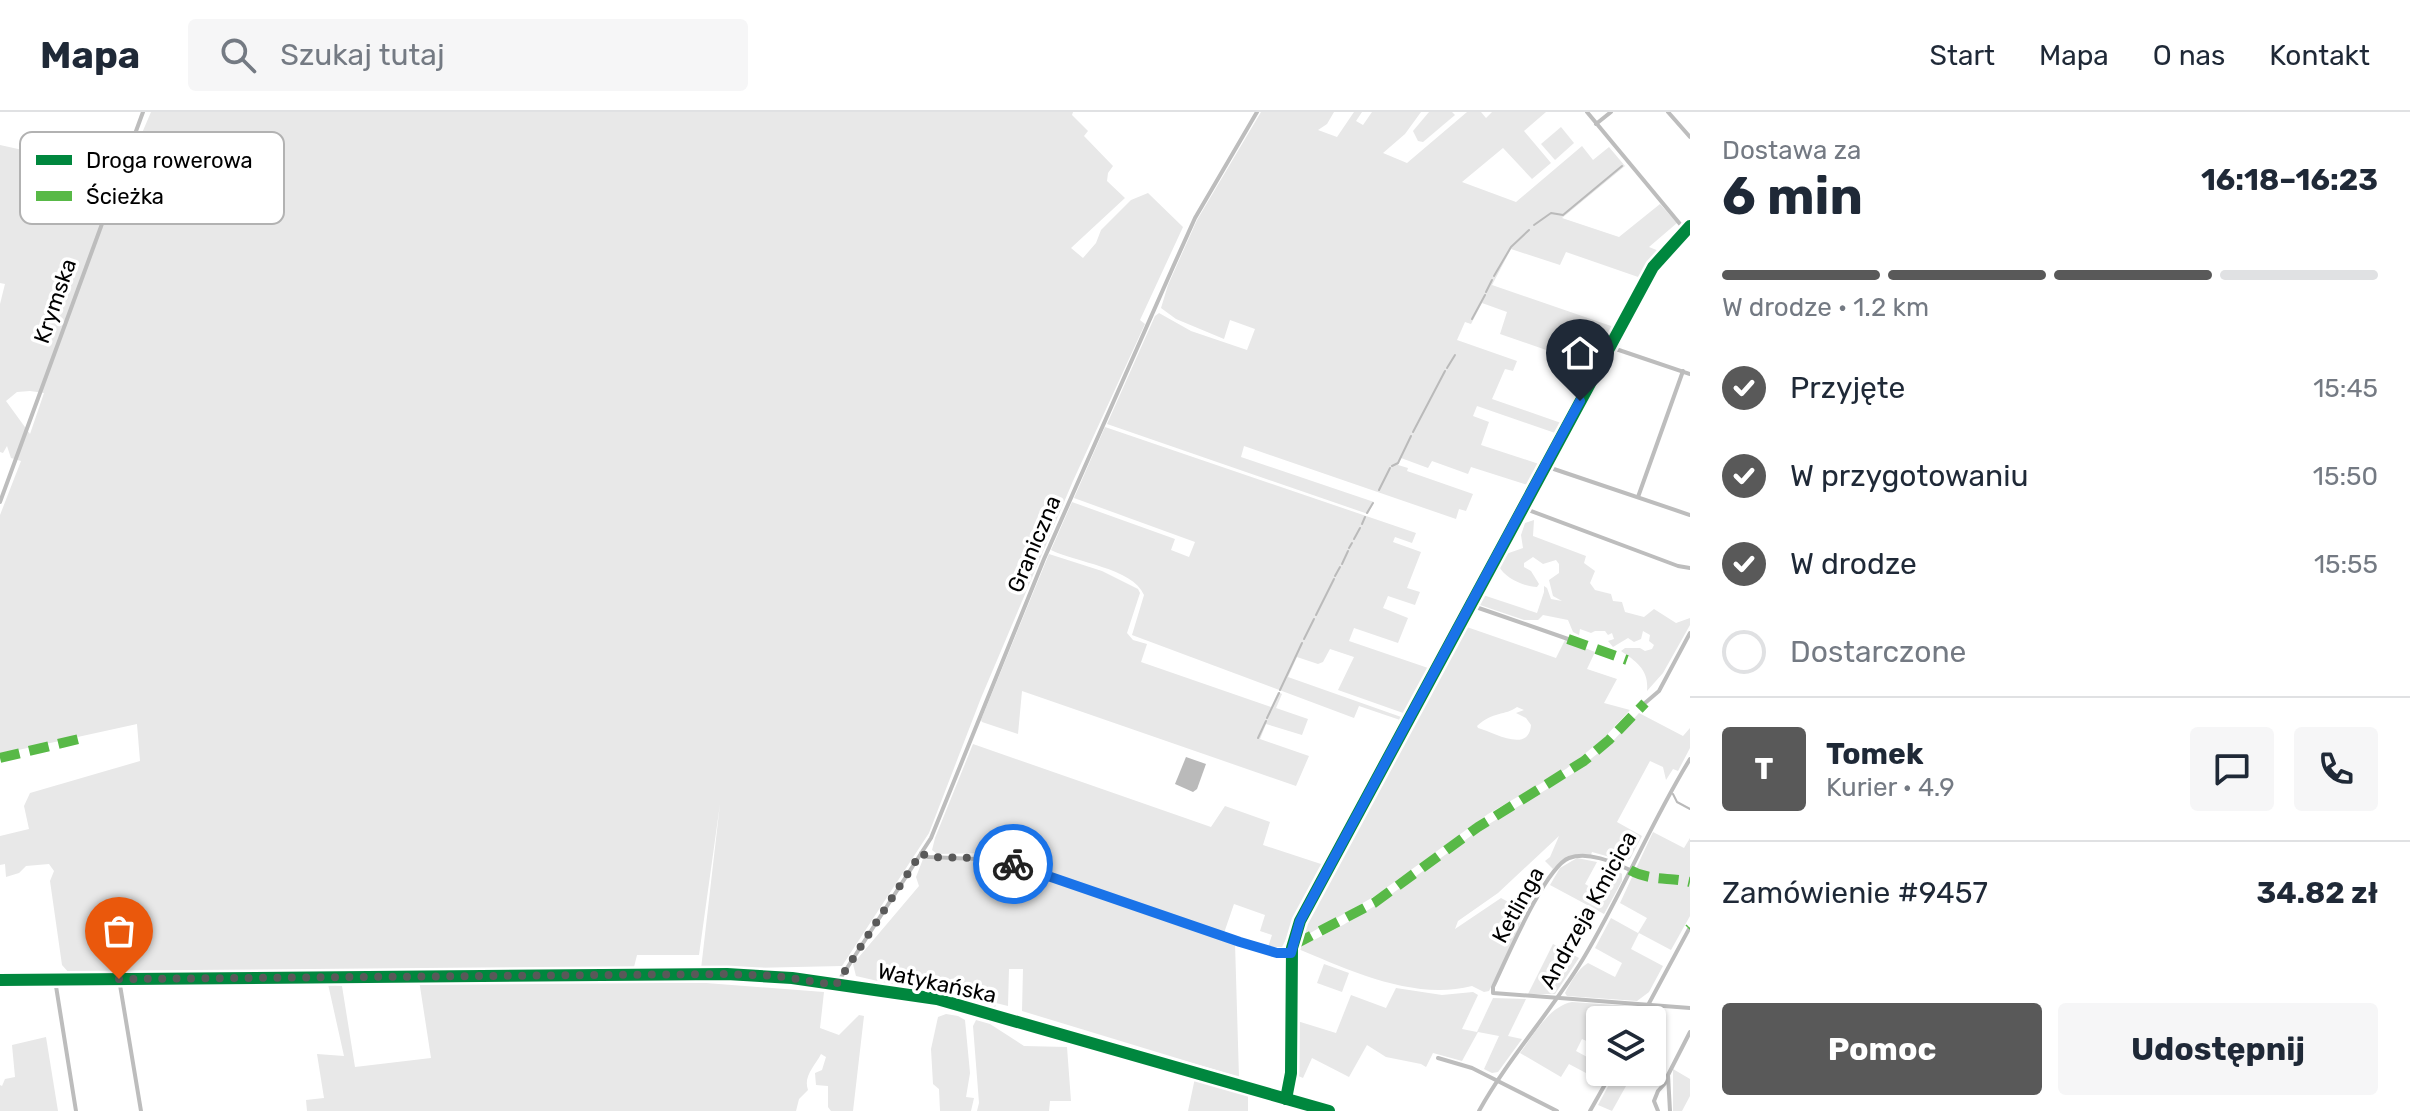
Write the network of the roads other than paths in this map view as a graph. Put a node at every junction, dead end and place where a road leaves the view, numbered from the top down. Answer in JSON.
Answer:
{"nodes":[{"id":1,"x":143,"y":112,"type":"edge"},
{"id":2,"x":1257,"y":112,"type":"edge"},
{"id":3,"x":1587,"y":112,"type":"edge"},
{"id":4,"x":1611,"y":112,"type":"edge"},
{"id":5,"x":1668,"y":112,"type":"edge"},
{"id":6,"x":1596,"y":124,"type":"junction"},
{"id":7,"x":136,"y":132,"type":"edge"},
{"id":8,"x":1690,"y":137,"type":"edge"},
{"id":9,"x":102,"y":224,"type":"edge"},
{"id":10,"x":1688,"y":228,"type":"edge"},
{"id":11,"x":1610,"y":347,"type":"junction"},
{"id":12,"x":1683,"y":371,"type":"junction"},
{"id":13,"x":1690,"y":374,"type":"edge"},
{"id":14,"x":1545,"y":466,"type":"junction"},
{"id":15,"x":1638,"y":497,"type":"junction"},
{"id":16,"x":0,"y":502,"type":"edge"},
{"id":17,"x":1522,"y":508,"type":"junction"},
{"id":18,"x":1690,"y":515,"type":"edge"},
{"id":19,"x":1690,"y":568,"type":"edge"},
{"id":20,"x":1470,"y":605,"type":"junction"},
{"id":21,"x":1690,"y":633,"type":"edge"},
{"id":22,"x":1568,"y":639,"type":"dead end"},
{"id":23,"x":1645,"y":703,"type":"dead end"},
{"id":24,"x":1690,"y":759,"type":"edge"},
{"id":25,"x":921,"y":853,"type":"junction"},
{"id":26,"x":1630,"y":870,"type":"junction"},
{"id":27,"x":1689,"y":929,"type":"edge"},
{"id":28,"x":1291,"y":953,"type":"junction"},
{"id":29,"x":119,"y":979,"type":"junction"},
{"id":30,"x":0,"y":980,"type":"edge"},
{"id":31,"x":55,"y":980,"type":"junction"},
{"id":32,"x":836,"y":985,"type":"junction"},
{"id":33,"x":1558,"y":999,"type":"junction"},
{"id":34,"x":1649,"y":1003,"type":"junction"},
{"id":35,"x":1647,"y":1006,"type":"edge"},
{"id":36,"x":1690,"y":1008,"type":"edge"},
{"id":37,"x":1690,"y":1032,"type":"edge"},
{"id":38,"x":1438,"y":1058,"type":"dead end"},
{"id":39,"x":1668,"y":1080,"type":"junction"},
{"id":40,"x":1496,"y":1081,"type":"junction"},
{"id":41,"x":1604,"y":1086,"type":"edge"},
{"id":42,"x":1286,"y":1099,"type":"junction"},
{"id":43,"x":76,"y":1111,"type":"edge"},
{"id":44,"x":141,"y":1111,"type":"edge"},
{"id":45,"x":1329,"y":1111,"type":"edge"},
{"id":46,"x":1479,"y":1111,"type":"edge"},
{"id":47,"x":1557,"y":1111,"type":"edge"},
{"id":48,"x":1590,"y":1111,"type":"edge"},
{"id":49,"x":1658,"y":1111,"type":"edge"},
{"id":50,"x":1670,"y":1111,"type":"edge"}],
"edges":[{"from":1,"to":7,"type":"street","name":"Krymska"},
{"from":2,"to":25,"type":"street","name":"Graniczna"},
{"from":3,"to":6,"type":"street"},
{"from":4,"to":6,"type":"street"},
{"from":5,"to":8,"type":"street"},
{"from":6,"to":10,"type":"street"},
{"from":9,"to":16,"type":"street","name":"Krymska"},
{"from":10,"to":11,"type":"street"},
{"from":11,"to":12,"type":"street"},
{"from":11,"to":14,"type":"street"},
{"from":12,"to":13,"type":"street"},
{"from":12,"to":15,"type":"street"},
{"from":14,"to":15,"type":"street"},
{"from":14,"to":17,"type":"street"},
{"from":15,"to":18,"type":"street"},
{"from":17,"to":19,"type":"street"},
{"from":17,"to":20,"type":"street"},
{"from":20,"to":22,"type":"street"},
{"from":20,"to":28,"type":"street"},
{"from":21,"to":23,"type":"street"},
{"from":24,"to":26,"type":"street","name":"Andrzeja Kmicica"},
{"from":25,"to":28,"type":"street"},
{"from":25,"to":32,"type":"street","name":"Graniczna"},
{"from":26,"to":33,"type":"street","name":"Andrzeja Kmicica"},
{"from":26,"to":33,"type":"street","name":"Ketlinga"},
{"from":27,"to":34,"type":"street"},
{"from":28,"to":42,"type":"street"},
{"from":29,"to":31,"type":"street","name":"Watykańska"},
{"from":29,"to":32,"type":"street","name":"Watykańska"},
{"from":29,"to":44,"type":"street"},
{"from":30,"to":31,"type":"street","name":"Watykańska"},
{"from":31,"to":43,"type":"street"},
{"from":32,"to":42,"type":"street","name":"Watykańska"},
{"from":33,"to":34,"type":"street"},
{"from":33,"to":40,"type":"street","name":"Andrzeja Kmicica"},
{"from":34,"to":35,"type":"street"},
{"from":34,"to":36,"type":"street"},
{"from":37,"to":39,"type":"street"},
{"from":38,"to":40,"type":"street"},
{"from":39,"to":49,"type":"street"},
{"from":39,"to":50,"type":"street"},
{"from":40,"to":46,"type":"street","name":"Andrzeja Kmicica"},
{"from":40,"to":47,"type":"street"},
{"from":41,"to":48,"type":"street"},
{"from":42,"to":45,"type":"street","name":"Watykańska"}]}
